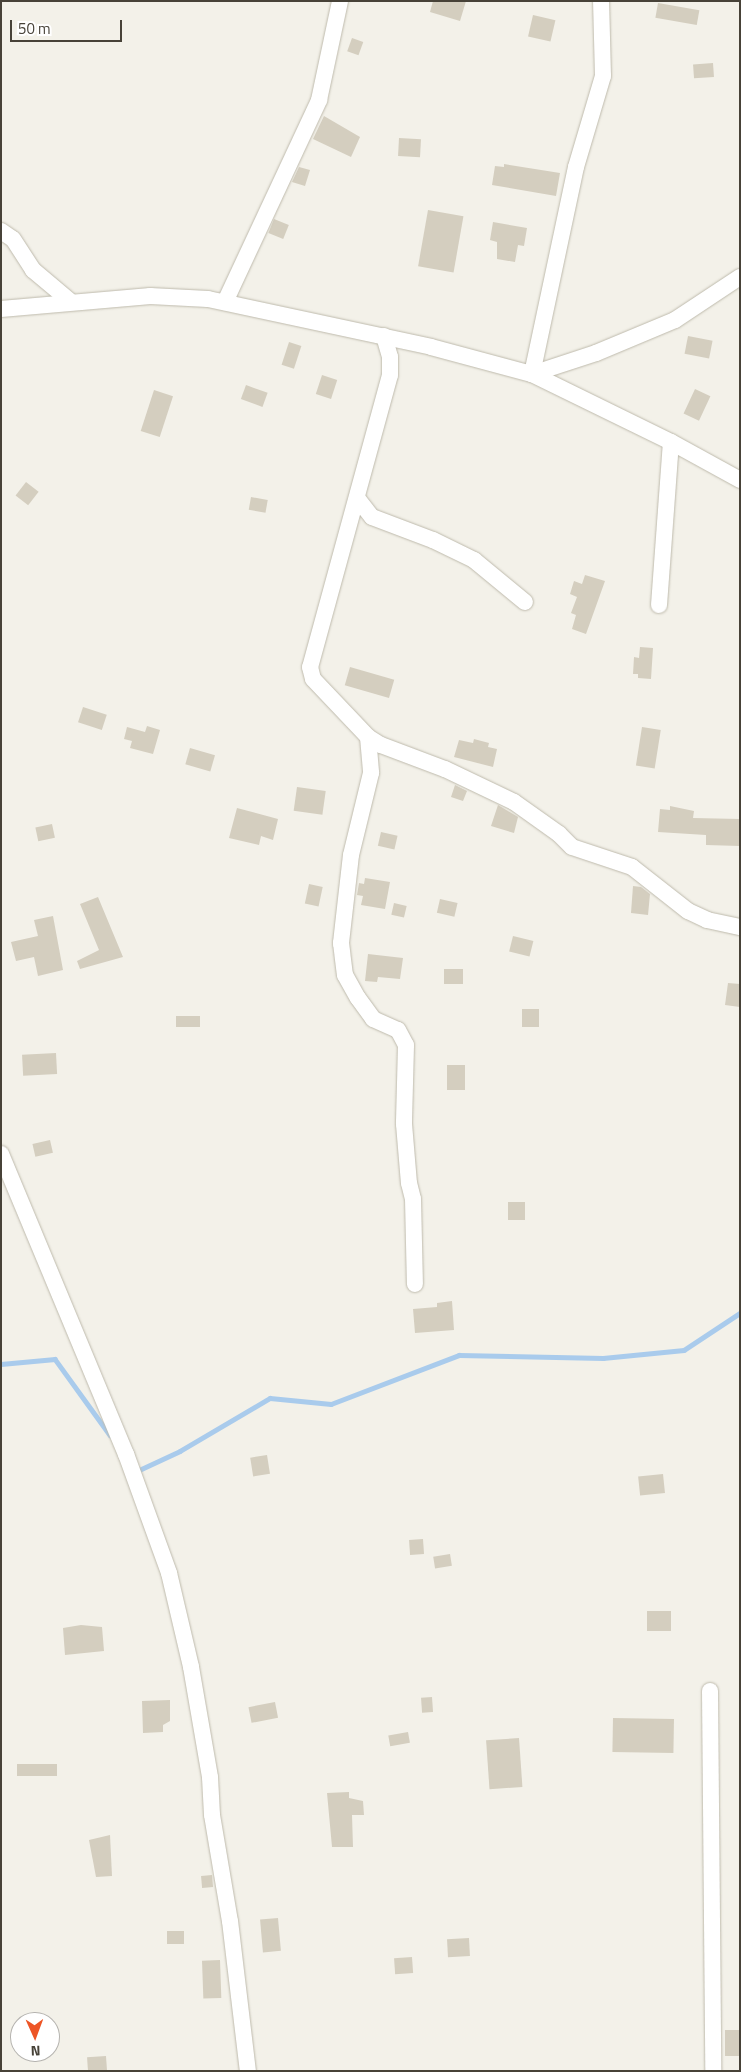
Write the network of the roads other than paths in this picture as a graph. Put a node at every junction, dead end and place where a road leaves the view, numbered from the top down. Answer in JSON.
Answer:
{"nodes":[{"id":1,"x":340,"y":1,"type":"edge"},
{"id":2,"x":601,"y":1,"type":"edge"},
{"id":3,"x":1,"y":231,"type":"edge"},
{"id":4,"x":740,"y":278,"type":"edge"},
{"id":5,"x":70,"y":302,"type":"junction"},
{"id":6,"x":225,"y":302,"type":"junction"},
{"id":7,"x":1,"y":309,"type":"edge"},
{"id":8,"x":384,"y":336,"type":"junction"},
{"id":9,"x":532,"y":374,"type":"junction"},
{"id":10,"x":671,"y":442,"type":"junction"},
{"id":11,"x":740,"y":480,"type":"edge"},
{"id":12,"x":357,"y":498,"type":"junction"},
{"id":13,"x":525,"y":602,"type":"dead end"},
{"id":14,"x":659,"y":605,"type":"dead end"},
{"id":15,"x":368,"y":736,"type":"junction"},
{"id":16,"x":740,"y":927,"type":"edge"},
{"id":17,"x":1,"y":1154,"type":"edge"},
{"id":18,"x":415,"y":1284,"type":"dead end"},
{"id":19,"x":710,"y":1691,"type":"dead end"},
{"id":20,"x":248,"y":2071,"type":"edge"},
{"id":21,"x":713,"y":2071,"type":"edge"}],
"edges":[{"from":1,"to":6,"type":"street"},
{"from":2,"to":9,"type":"street"},
{"from":3,"to":5,"type":"street"},
{"from":4,"to":9,"type":"street"},
{"from":5,"to":6,"type":"street"},
{"from":5,"to":7,"type":"street"},
{"from":6,"to":8,"type":"street"},
{"from":8,"to":9,"type":"street"},
{"from":8,"to":12,"type":"street"},
{"from":9,"to":10,"type":"street"},
{"from":10,"to":11,"type":"street"},
{"from":10,"to":14,"type":"street"},
{"from":12,"to":13,"type":"street"},
{"from":12,"to":15,"type":"street"},
{"from":15,"to":16,"type":"street"},
{"from":15,"to":18,"type":"street"},
{"from":17,"to":20,"type":"street"},
{"from":19,"to":21,"type":"street"}]}
